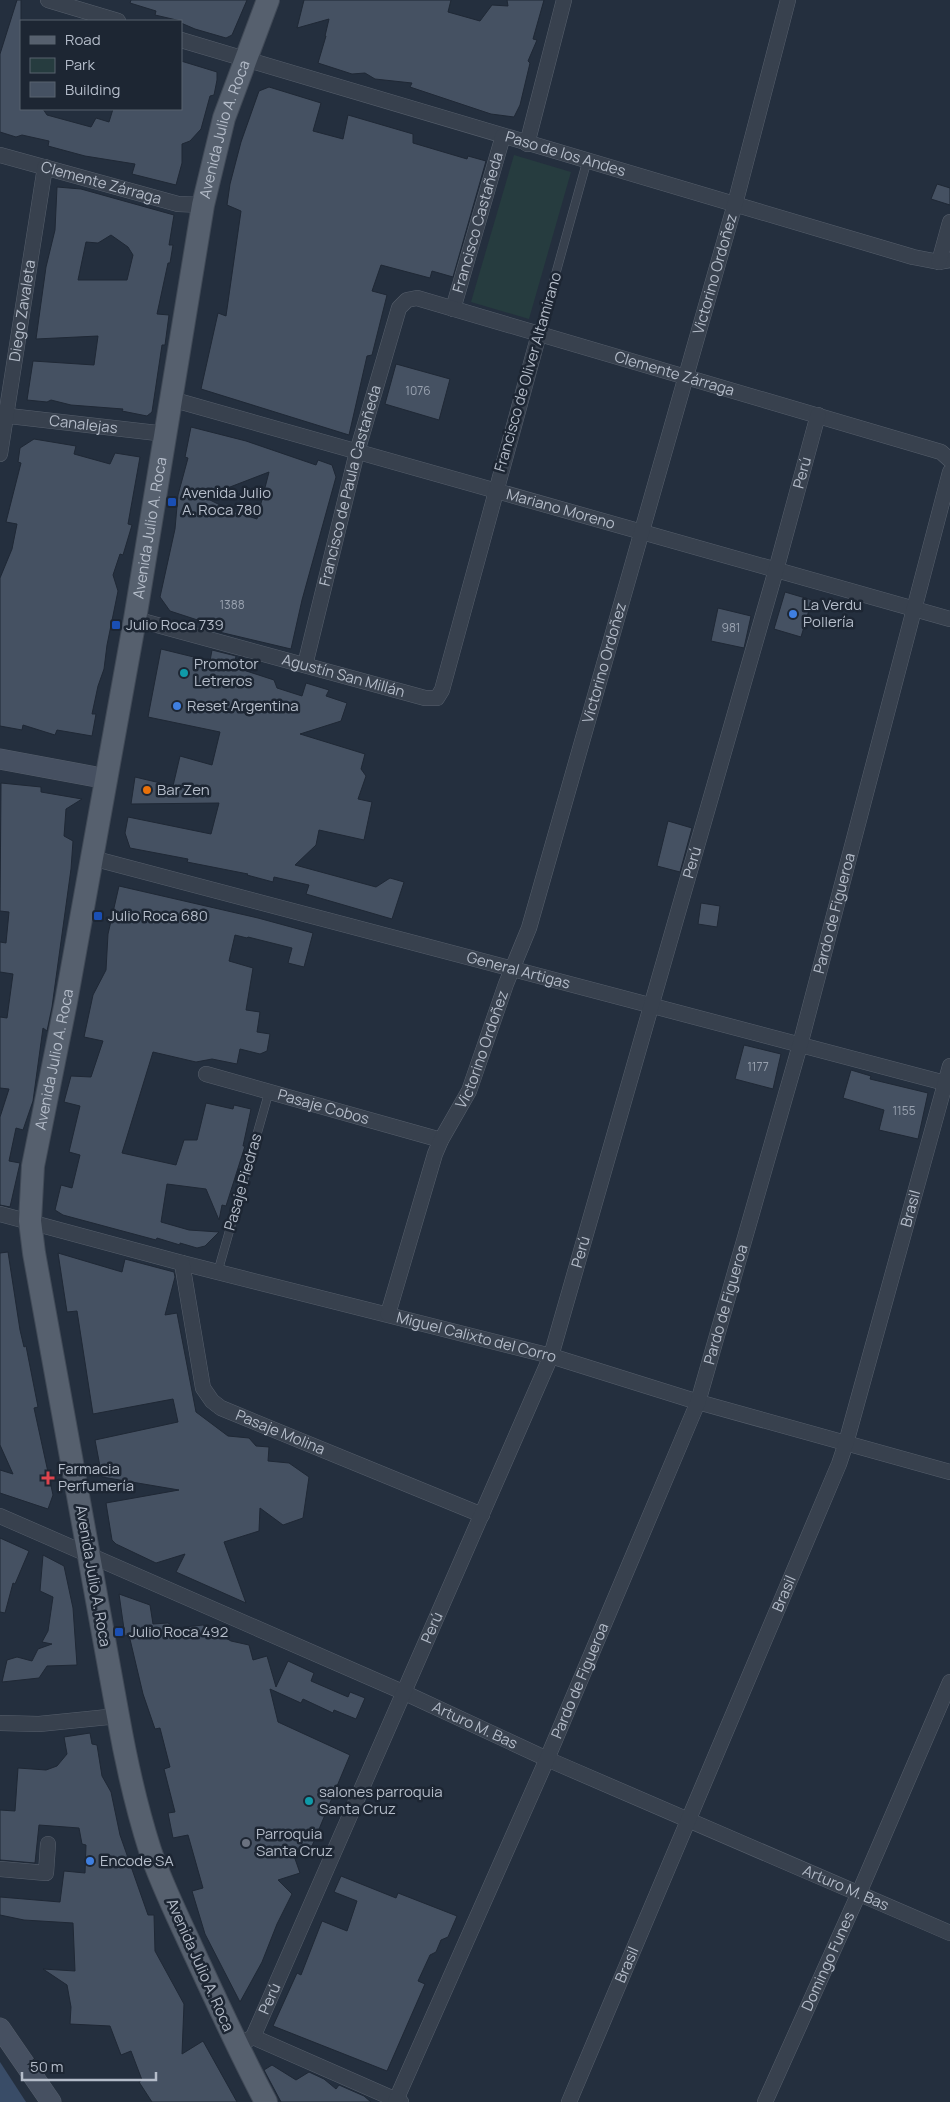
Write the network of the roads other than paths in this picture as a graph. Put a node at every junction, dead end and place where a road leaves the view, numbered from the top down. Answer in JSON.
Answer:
{"nodes":[{"id":1,"x":48,"y":0,"type":"edge"},
{"id":2,"x":268,"y":0,"type":"edge"},
{"id":3,"x":564,"y":0,"type":"edge"},
{"id":4,"x":788,"y":0,"type":"edge"},
{"id":5,"x":89,"y":6,"type":"edge"},
{"id":6,"x":116,"y":20,"type":"edge"},
{"id":7,"x":182,"y":40,"type":"edge"},
{"id":8,"x":246,"y":60,"type":"junction"},
{"id":9,"x":503,"y":136,"type":"junction"},
{"id":10,"x":527,"y":144,"type":"junction"},
{"id":11,"x":0,"y":155,"type":"edge"},
{"id":12,"x":587,"y":161,"type":"junction"},
{"id":13,"x":45,"y":168,"type":"junction"},
{"id":14,"x":735,"y":204,"type":"junction"},
{"id":15,"x":203,"y":205,"type":"junction"},
{"id":16,"x":950,"y":222,"type":"edge"},
{"id":17,"x":945,"y":261,"type":"edge"},
{"id":18,"x":399,"y":308,"type":"joint"},
{"id":19,"x":453,"y":309,"type":"junction"},
{"id":20,"x":539,"y":334,"type":"junction"},
{"id":21,"x":686,"y":377,"type":"junction"},
{"id":22,"x":171,"y":399,"type":"junction"},
{"id":23,"x":3,"y":415,"type":"edge"},
{"id":24,"x":818,"y":415,"type":"junction"},
{"id":25,"x":166,"y":434,"type":"junction"},
{"id":26,"x":357,"y":452,"type":"junction"},
{"id":27,"x":0,"y":454,"type":"edge"},
{"id":28,"x":950,"y":460,"type":"edge"},
{"id":29,"x":950,"y":472,"type":"edge"},
{"id":30,"x":495,"y":491,"type":"junction"},
{"id":31,"x":642,"y":532,"type":"junction"},
{"id":32,"x":776,"y":570,"type":"junction"},
{"id":33,"x":915,"y":609,"type":"junction"},
{"id":34,"x":135,"y":619,"type":"junction"},
{"id":35,"x":950,"y":619,"type":"edge"},
{"id":36,"x":305,"y":665,"type":"junction"},
{"id":37,"x":436,"y":698,"type":"joint"},
{"id":38,"x":0,"y":759,"type":"edge"},
{"id":39,"x":106,"y":779,"type":"junction"},
{"id":40,"x":92,"y":858,"type":"junction"},
{"id":41,"x":514,"y":968,"type":"junction"},
{"id":42,"x":651,"y":1006,"type":"junction"},
{"id":43,"x":800,"y":1045,"type":"junction"},
{"id":44,"x":950,"y":1066,"type":"edge"},
{"id":45,"x":206,"y":1074,"type":"dead end"},
{"id":46,"x":945,"y":1083,"type":"junction"},
{"id":47,"x":269,"y":1092,"type":"junction"},
{"id":48,"x":441,"y":1140,"type":"junction"},
{"id":49,"x":0,"y":1214,"type":"edge"},
{"id":50,"x":30,"y":1221,"type":"junction"},
{"id":51,"x":182,"y":1263,"type":"junction"},
{"id":52,"x":218,"y":1271,"type":"junction"},
{"id":53,"x":388,"y":1314,"type":"junction"},
{"id":54,"x":551,"y":1356,"type":"junction"},
{"id":55,"x":698,"y":1402,"type":"junction"},
{"id":56,"x":846,"y":1443,"type":"junction"},
{"id":57,"x":950,"y":1472,"type":"edge"},
{"id":58,"x":482,"y":1515,"type":"junction"},
{"id":59,"x":0,"y":1516,"type":"edge"},
{"id":60,"x":90,"y":1556,"type":"junction"},
{"id":61,"x":950,"y":1682,"type":"edge"},
{"id":62,"x":405,"y":1693,"type":"junction"},
{"id":63,"x":118,"y":1716,"type":"junction"},
{"id":64,"x":0,"y":1723,"type":"edge"},
{"id":65,"x":547,"y":1759,"type":"junction"},
{"id":66,"x":687,"y":1820,"type":"junction"},
{"id":67,"x":48,"y":1844,"type":"dead end"},
{"id":68,"x":0,"y":1869,"type":"edge"},
{"id":69,"x":859,"y":1893,"type":"junction"},
{"id":70,"x":950,"y":1933,"type":"edge"},
{"id":71,"x":0,"y":2028,"type":"edge"},
{"id":72,"x":245,"y":2041,"type":"junction"},
{"id":73,"x":399,"y":2101,"type":"edge"},
{"id":74,"x":52,"y":2102,"type":"edge"},
{"id":75,"x":266,"y":2102,"type":"edge"},
{"id":76,"x":569,"y":2102,"type":"edge"},
{"id":77,"x":765,"y":2102,"type":"edge"}],
"edges":[{"from":1,"to":5,"type":"street"},
{"from":2,"to":8,"type":"main road","name":"Avenida Julio A. Roca"},
{"from":3,"to":10,"type":"street"},
{"from":4,"to":14,"type":"street","name":"Victorino Ordoñez"},
{"from":5,"to":6,"type":"street"},
{"from":7,"to":8,"type":"street","name":"Paso de los Andes"},
{"from":8,"to":9,"type":"street","name":"Paso de los Andes"},
{"from":8,"to":15,"type":"main road","name":"Avenida Julio A. Roca"},
{"from":9,"to":10,"type":"street","name":"Paso de los Andes"},
{"from":9,"to":19,"type":"street","name":"Francisco Castañeda"},
{"from":10,"to":12,"type":"street","name":"Paso de los Andes"},
{"from":11,"to":13,"type":"street","name":"Clemente Zárraga"},
{"from":12,"to":14,"type":"street","name":"Paso de los Andes"},
{"from":12,"to":20,"type":"lane","name":"Francisco de Oliver Altamirano"},
{"from":13,"to":15,"type":"street","name":"Clemente Zárraga"},
{"from":13,"to":23,"type":"street","name":"Diego Zavaleta"},
{"from":14,"to":17,"type":"street","name":"Paso de los Andes"},
{"from":14,"to":21,"type":"street","name":"Victorino Ordoñez"},
{"from":15,"to":22,"type":"main road","name":"Avenida Julio A. Roca"},
{"from":16,"to":17,"type":"street"},
{"from":18,"to":19,"type":"street","name":"Clemente Zárraga"},
{"from":18,"to":26,"type":"street","name":"Francisco de Paula Castañeda"},
{"from":19,"to":20,"type":"street","name":"Clemente Zárraga"},
{"from":20,"to":21,"type":"street","name":"Clemente Zárraga"},
{"from":20,"to":30,"type":"street","name":"Francisco de Oliver Altamirano"},
{"from":21,"to":24,"type":"street","name":"Clemente Zárraga"},
{"from":21,"to":31,"type":"street","name":"Victorino Ordoñez"},
{"from":22,"to":25,"type":"main road","name":"Avenida Julio A. Roca"},
{"from":22,"to":26,"type":"street","name":"Mariano Moreno"},
{"from":23,"to":25,"type":"street","name":"Canalejas"},
{"from":23,"to":27,"type":"street","name":"Diego Zavaleta"},
{"from":24,"to":28,"type":"street","name":"Clemente Zárraga"},
{"from":24,"to":32,"type":"street","name":"Perú"},
{"from":25,"to":34,"type":"main road","name":"Avenida Julio A. Roca"},
{"from":26,"to":30,"type":"street","name":"Mariano Moreno"},
{"from":26,"to":36,"type":"street","name":"Francisco de Paula Castañeda"},
{"from":29,"to":33,"type":"street","name":"Pardo de Figueroa"},
{"from":30,"to":31,"type":"street","name":"Mariano Moreno"},
{"from":30,"to":37,"type":"street","name":"Francisco de Oliver Altamirano"},
{"from":31,"to":32,"type":"street","name":"Mariano Moreno"},
{"from":31,"to":41,"type":"street","name":"Victorino Ordoñez"},
{"from":32,"to":33,"type":"street","name":"Mariano Moreno"},
{"from":32,"to":42,"type":"street","name":"Perú"},
{"from":33,"to":35,"type":"street","name":"Mariano Moreno"},
{"from":33,"to":43,"type":"street","name":"Pardo de Figueroa"},
{"from":34,"to":36,"type":"street","name":"Agustín San Millán"},
{"from":34,"to":39,"type":"main road","name":"Avenida Julio A. Roca"},
{"from":36,"to":37,"type":"street","name":"Agustín San Millán"},
{"from":38,"to":39,"type":"main road"},
{"from":39,"to":40,"type":"main road","name":"Avenida Julio A. Roca"},
{"from":40,"to":41,"type":"street","name":"General Artigas"},
{"from":40,"to":50,"type":"main road","name":"Avenida Julio A. Roca"},
{"from":41,"to":42,"type":"street","name":"General Artigas"},
{"from":41,"to":48,"type":"street","name":"Victorino Ordoñez"},
{"from":42,"to":43,"type":"street","name":"General Artigas"},
{"from":42,"to":54,"type":"street","name":"Perú"},
{"from":43,"to":46,"type":"street","name":"General Artigas"},
{"from":43,"to":55,"type":"street","name":"Pardo de Figueroa"},
{"from":44,"to":46,"type":"street","name":"Brasil"},
{"from":45,"to":47,"type":"street","name":"Pasaje Cobos"},
{"from":46,"to":56,"type":"street","name":"Brasil"},
{"from":47,"to":48,"type":"street","name":"Pasaje Cobos"},
{"from":47,"to":52,"type":"lane","name":"Pasaje Piedras"},
{"from":48,"to":53,"type":"street","name":"Victorino Ordoñez"},
{"from":49,"to":50,"type":"street","name":"Miguel Calixto del Corro"},
{"from":50,"to":51,"type":"street","name":"Miguel Calixto del Corro"},
{"from":50,"to":60,"type":"main road","name":"Avenida Julio A. Roca"},
{"from":51,"to":52,"type":"street","name":"Miguel Calixto del Corro"},
{"from":51,"to":58,"type":"street","name":"Pasaje Molina"},
{"from":52,"to":53,"type":"street","name":"Miguel Calixto del Corro"},
{"from":53,"to":54,"type":"street","name":"Miguel Calixto del Corro"},
{"from":54,"to":55,"type":"street","name":"Miguel Calixto del Corro"},
{"from":54,"to":58,"type":"street","name":"Perú"},
{"from":55,"to":56,"type":"street","name":"Miguel Calixto del Corro"},
{"from":55,"to":65,"type":"street","name":"Pardo de Figueroa"},
{"from":56,"to":57,"type":"street","name":"Miguel Calixto del Corro"},
{"from":56,"to":66,"type":"street","name":"Brasil"},
{"from":58,"to":62,"type":"street","name":"Perú"},
{"from":59,"to":60,"type":"street","name":"Arturo M. Bas"},
{"from":60,"to":62,"type":"street","name":"Arturo M. Bas"},
{"from":60,"to":63,"type":"main road","name":"Avenida Julio A. Roca"},
{"from":61,"to":69,"type":"street","name":"Domingo Funes"},
{"from":62,"to":65,"type":"street","name":"Arturo M. Bas"},
{"from":62,"to":72,"type":"street","name":"Perú"},
{"from":63,"to":64,"type":"street"},
{"from":63,"to":72,"type":"main road","name":"Avenida Julio A. Roca"},
{"from":65,"to":66,"type":"street","name":"Arturo M. Bas"},
{"from":65,"to":73,"type":"street","name":"Pardo de Figueroa"},
{"from":66,"to":69,"type":"street","name":"Arturo M. Bas"},
{"from":66,"to":76,"type":"street","name":"Brasil"},
{"from":67,"to":68,"type":"street"},
{"from":69,"to":70,"type":"street","name":"Arturo M. Bas"},
{"from":69,"to":77,"type":"street","name":"Domingo Funes"},
{"from":71,"to":74,"type":"main road"},
{"from":72,"to":73,"type":"street"},
{"from":72,"to":75,"type":"main road","name":"Avenida Julio A. Roca"}]}
